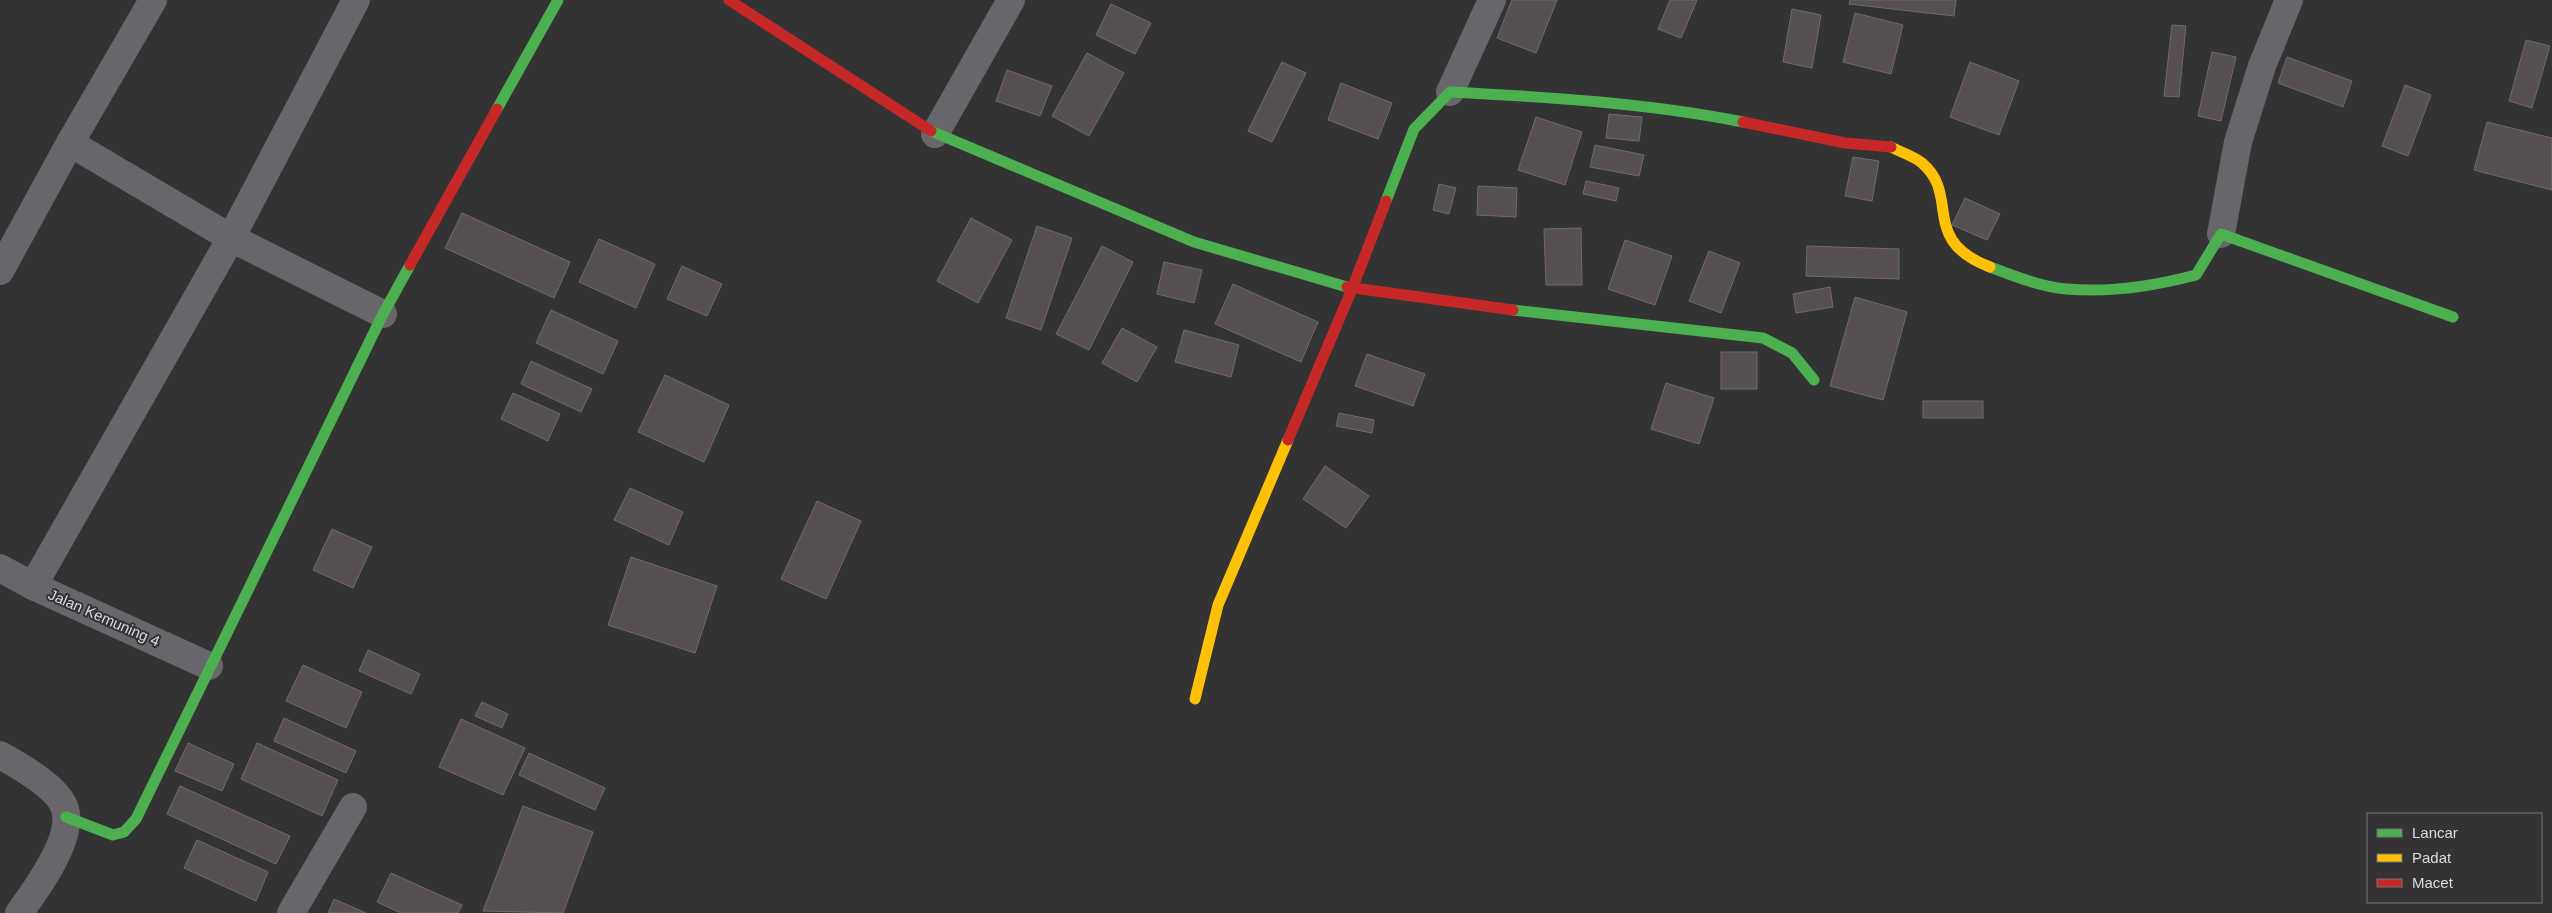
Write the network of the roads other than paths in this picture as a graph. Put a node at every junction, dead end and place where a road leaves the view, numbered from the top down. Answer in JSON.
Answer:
{"nodes":[{"id":1,"x":153,"y":0,"type":"edge"},
{"id":2,"x":356,"y":0,"type":"edge"},
{"id":3,"x":558,"y":0,"type":"edge"},
{"id":4,"x":729,"y":0,"type":"edge"},
{"id":5,"x":1011,"y":0,"type":"edge"},
{"id":6,"x":1492,"y":0,"type":"edge"},
{"id":7,"x":2289,"y":0,"type":"edge"},
{"id":8,"x":1450,"y":92,"type":"junction"},
{"id":9,"x":935,"y":134,"type":"junction"},
{"id":10,"x":70,"y":143,"type":"junction"},
{"id":11,"x":2221,"y":234,"type":"junction"},
{"id":12,"x":231,"y":238,"type":"junction"},
{"id":13,"x":0,"y":271,"type":"edge"},
{"id":14,"x":1352,"y":289,"type":"junction"},
{"id":15,"x":383,"y":314,"type":"junction"},
{"id":16,"x":2454,"y":317,"type":"dead end"},
{"id":17,"x":1814,"y":380,"type":"dead end"},
{"id":18,"x":0,"y":568,"type":"edge"},
{"id":19,"x":33,"y":586,"type":"junction"},
{"id":20,"x":209,"y":666,"type":"junction"},
{"id":21,"x":1195,"y":699,"type":"dead end"},
{"id":22,"x":0,"y":756,"type":"edge"},
{"id":23,"x":353,"y":807,"type":"dead end"},
{"id":24,"x":66,"y":818,"type":"junction"},
{"id":25,"x":19,"y":913,"type":"edge"},
{"id":26,"x":290,"y":913,"type":"edge"}],
"edges":[{"from":1,"to":10,"type":"street"},
{"from":2,"to":12,"type":"street"},
{"from":3,"to":15,"type":"street"},
{"from":4,"to":9,"type":"street"},
{"from":5,"to":9,"type":"street"},
{"from":6,"to":8,"type":"street"},
{"from":7,"to":11,"type":"street"},
{"from":8,"to":11,"type":"street"},
{"from":8,"to":14,"type":"street"},
{"from":9,"to":14,"type":"street"},
{"from":10,"to":12,"type":"street"},
{"from":10,"to":13,"type":"street"},
{"from":11,"to":16,"type":"street"},
{"from":12,"to":15,"type":"street"},
{"from":12,"to":19,"type":"street"},
{"from":14,"to":17,"type":"street"},
{"from":14,"to":21,"type":"street"},
{"from":15,"to":20,"type":"street"},
{"from":18,"to":19,"type":"street","name":"Jalan Kemuning 4"},
{"from":19,"to":20,"type":"street","name":"Jalan Kemuning 4"},
{"from":20,"to":24,"type":"street"},
{"from":22,"to":24,"type":"street"},
{"from":23,"to":26,"type":"street"},
{"from":24,"to":25,"type":"street"}]}
